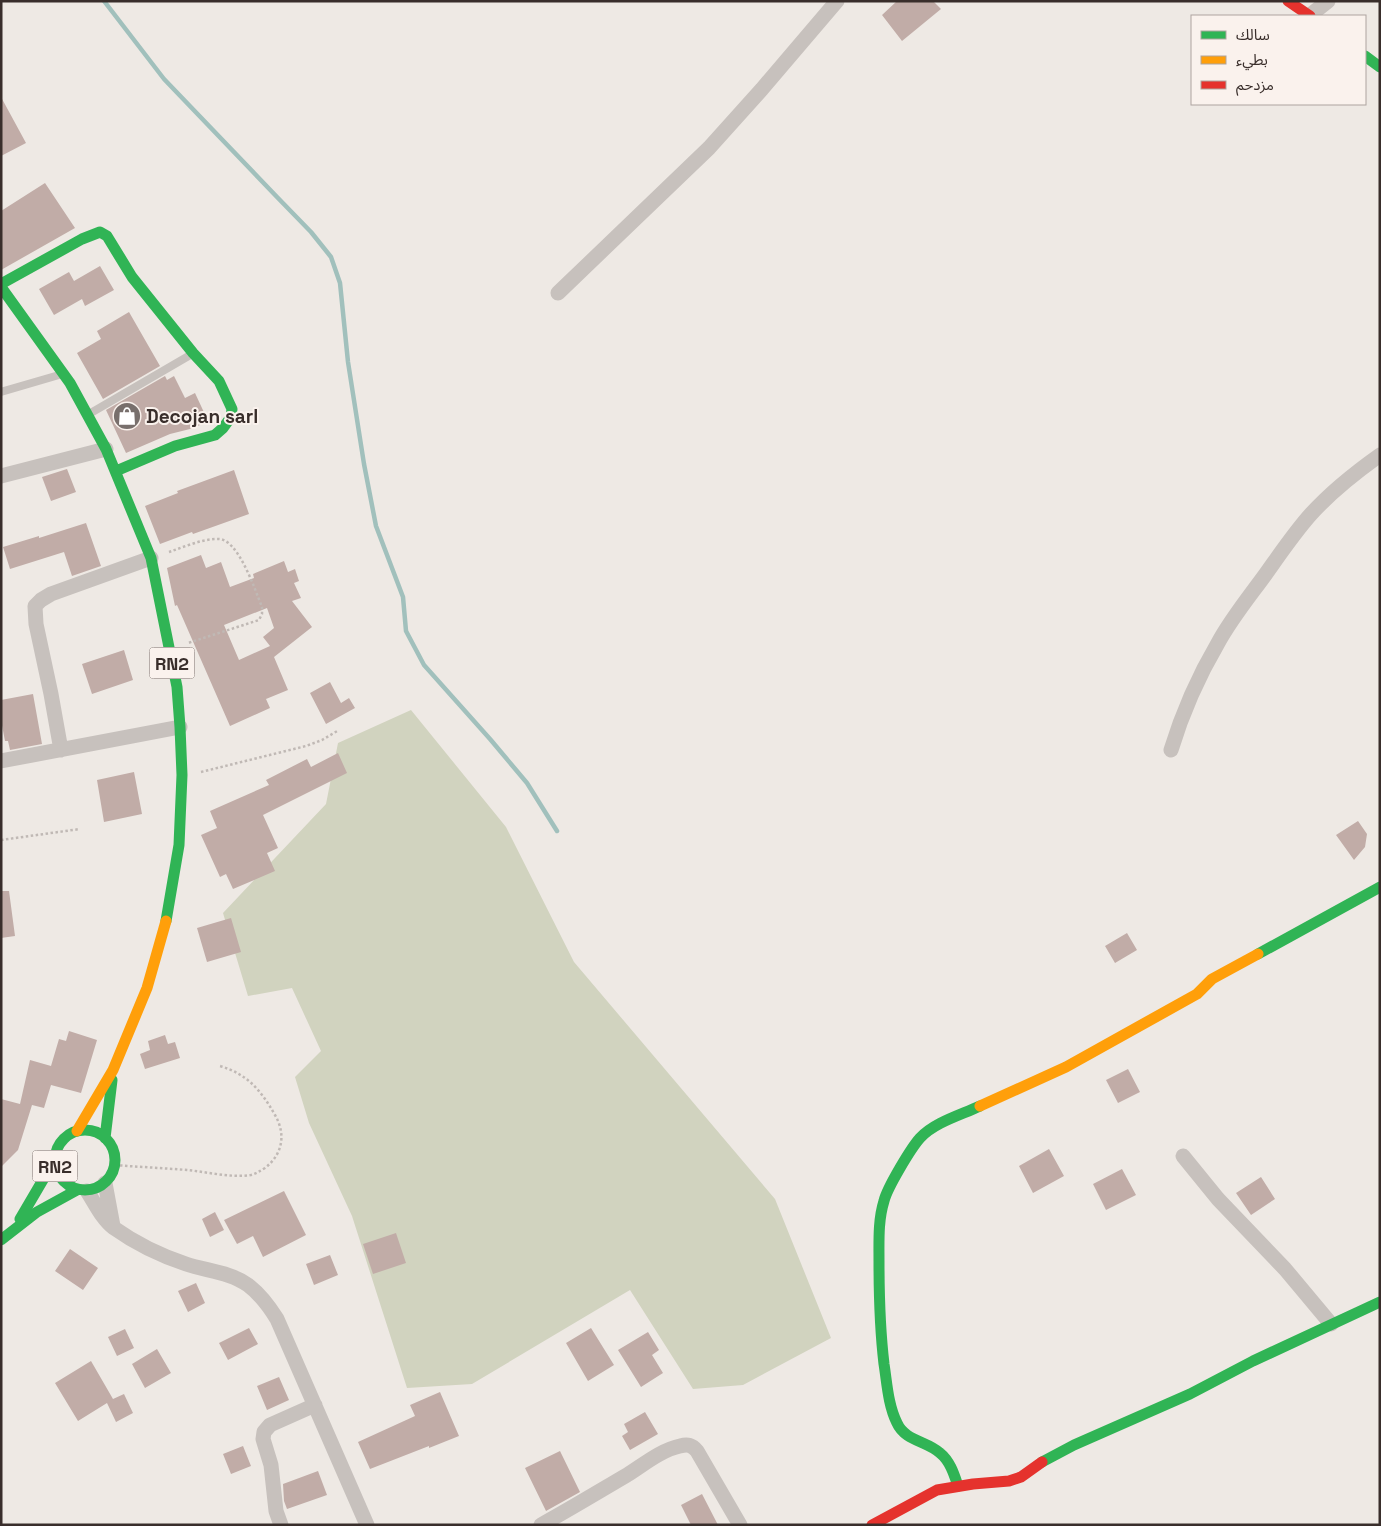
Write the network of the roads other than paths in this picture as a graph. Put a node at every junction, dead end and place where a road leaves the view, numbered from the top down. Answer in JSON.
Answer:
{"nodes":[{"id":1,"x":836,"y":1,"type":"edge"},
{"id":2,"x":1288,"y":1,"type":"edge"},
{"id":3,"x":1328,"y":1,"type":"edge"},
{"id":4,"x":1308,"y":15,"type":"edge"},
{"id":5,"x":1310,"y":15,"type":"edge"},
{"id":6,"x":1366,"y":57,"type":"edge"},
{"id":7,"x":1380,"y":67,"type":"edge"},
{"id":8,"x":1,"y":286,"type":"edge"},
{"id":9,"x":558,"y":293,"type":"dead end"},
{"id":10,"x":193,"y":353,"type":"junction"},
{"id":11,"x":63,"y":374,"type":"junction"},
{"id":12,"x":1,"y":392,"type":"edge"},
{"id":13,"x":88,"y":414,"type":"junction"},
{"id":14,"x":106,"y":449,"type":"junction"},
{"id":15,"x":1380,"y":455,"type":"edge"},
{"id":16,"x":116,"y":471,"type":"junction"},
{"id":17,"x":1,"y":476,"type":"edge"},
{"id":18,"x":151,"y":558,"type":"junction"},
{"id":19,"x":180,"y":727,"type":"junction"},
{"id":20,"x":61,"y":750,"type":"junction"},
{"id":21,"x":1170,"y":750,"type":"dead end"},
{"id":22,"x":1,"y":761,"type":"edge"},
{"id":23,"x":1380,"y":887,"type":"edge"},
{"id":24,"x":113,"y":1070,"type":"junction"},
{"id":25,"x":77,"y":1131,"type":"junction"},
{"id":26,"x":105,"y":1138,"type":"junction"},
{"id":27,"x":1183,"y":1156,"type":"dead end"},
{"id":28,"x":54,"y":1161,"type":"junction"},
{"id":29,"x":105,"y":1183,"type":"junction"},
{"id":30,"x":82,"y":1191,"type":"junction"},
{"id":31,"x":17,"y":1225,"type":"junction"},
{"id":32,"x":114,"y":1227,"type":"junction"},
{"id":33,"x":1,"y":1240,"type":"edge"},
{"id":34,"x":1380,"y":1302,"type":"edge"},
{"id":35,"x":1331,"y":1324,"type":"junction"},
{"id":36,"x":315,"y":1405,"type":"junction"},
{"id":37,"x":958,"y":1486,"type":"junction"},
{"id":38,"x":872,"y":1524,"type":"edge"},
{"id":39,"x":281,"y":1525,"type":"edge"},
{"id":40,"x":367,"y":1525,"type":"edge"},
{"id":41,"x":540,"y":1525,"type":"edge"},
{"id":42,"x":740,"y":1525,"type":"edge"}],
"edges":[{"from":1,"to":9,"type":"street"},
{"from":2,"to":4,"type":"street"},
{"from":3,"to":5,"type":"street"},
{"from":6,"to":7,"type":"street"},
{"from":8,"to":10,"type":"street"},
{"from":8,"to":11,"type":"street","number":"RN2"},
{"from":10,"to":13,"type":"lane"},
{"from":10,"to":16,"type":"street"},
{"from":11,"to":12,"type":"lane"},
{"from":11,"to":13,"type":"street","number":"RN2"},
{"from":13,"to":14,"type":"street","number":"RN2"},
{"from":14,"to":16,"type":"street","number":"RN2"},
{"from":14,"to":17,"type":"street"},
{"from":15,"to":21,"type":"street"},
{"from":16,"to":18,"type":"street","number":"RN2"},
{"from":18,"to":19,"type":"street","number":"RN2"},
{"from":18,"to":20,"type":"street"},
{"from":19,"to":20,"type":"street"},
{"from":19,"to":24,"type":"street","number":"RN2"},
{"from":20,"to":22,"type":"street"},
{"from":23,"to":37,"type":"street"},
{"from":24,"to":25,"type":"street","number":"RN2"},
{"from":24,"to":26,"type":"street","number":"RN2"},
{"from":25,"to":26,"type":"street","number":"RN2"},
{"from":25,"to":28,"type":"street","number":"RN2"},
{"from":26,"to":29,"type":"street","number":"RN2"},
{"from":27,"to":35,"type":"street"},
{"from":28,"to":30,"type":"street","number":"RN2"},
{"from":28,"to":31,"type":"street","number":"RN2"},
{"from":29,"to":30,"type":"street","number":"RN2"},
{"from":29,"to":32,"type":"street"},
{"from":30,"to":31,"type":"street","number":"RN2"},
{"from":30,"to":32,"type":"street"},
{"from":31,"to":33,"type":"street","number":"RN2"},
{"from":32,"to":36,"type":"street"},
{"from":34,"to":35,"type":"street"},
{"from":35,"to":37,"type":"street"},
{"from":36,"to":39,"type":"street"},
{"from":36,"to":40,"type":"street"},
{"from":37,"to":38,"type":"street"},
{"from":41,"to":42,"type":"street"}]}
